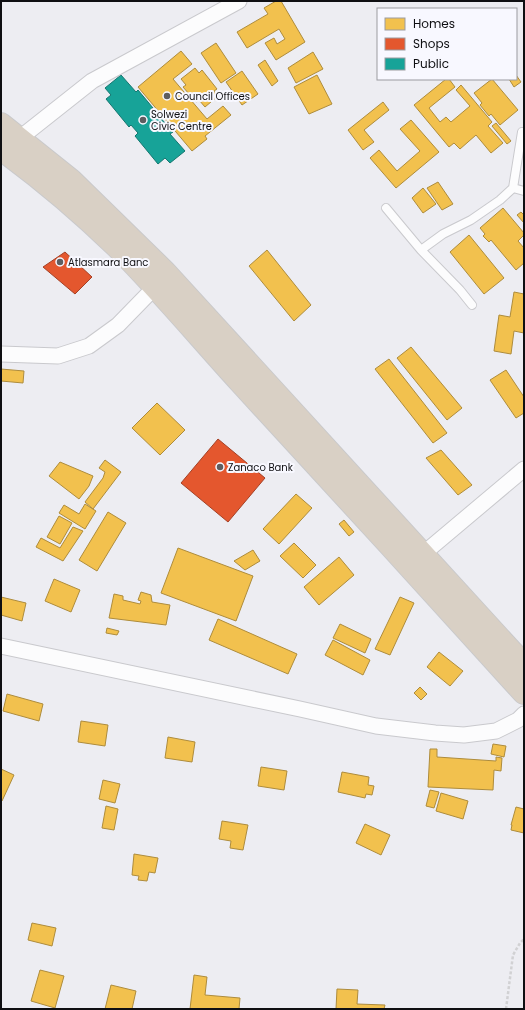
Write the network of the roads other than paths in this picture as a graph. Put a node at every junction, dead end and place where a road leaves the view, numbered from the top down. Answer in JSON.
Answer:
{"nodes":[{"id":1,"x":239,"y":1,"type":"edge"},
{"id":2,"x":1,"y":124,"type":"edge"},
{"id":3,"x":522,"y":132,"type":"dead end"},
{"id":4,"x":20,"y":138,"type":"junction"},
{"id":5,"x":1,"y":150,"type":"edge"},
{"id":6,"x":513,"y":188,"type":"junction"},
{"id":7,"x":524,"y":191,"type":"edge"},
{"id":8,"x":386,"y":208,"type":"dead end"},
{"id":9,"x":421,"y":250,"type":"junction"},
{"id":10,"x":154,"y":286,"type":"junction"},
{"id":11,"x":472,"y":305,"type":"dead end"},
{"id":12,"x":1,"y":354,"type":"edge"},
{"id":13,"x":524,"y":469,"type":"edge"},
{"id":14,"x":423,"y":554,"type":"junction"},
{"id":15,"x":1,"y":646,"type":"edge"},
{"id":16,"x":524,"y":665,"type":"edge"},
{"id":17,"x":524,"y":693,"type":"edge"},
{"id":18,"x":524,"y":714,"type":"edge"}],
"edges":[{"from":1,"to":4,"type":"street"},
{"from":2,"to":4,"type":"highway"},
{"from":3,"to":6,"type":"lane"},
{"from":4,"to":14,"type":"highway"},
{"from":5,"to":10,"type":"highway"},
{"from":6,"to":7,"type":"lane"},
{"from":6,"to":9,"type":"lane"},
{"from":8,"to":9,"type":"lane"},
{"from":9,"to":11,"type":"lane"},
{"from":10,"to":12,"type":"street"},
{"from":10,"to":17,"type":"highway"},
{"from":13,"to":14,"type":"street"},
{"from":14,"to":16,"type":"highway"},
{"from":15,"to":18,"type":"street"}]}
